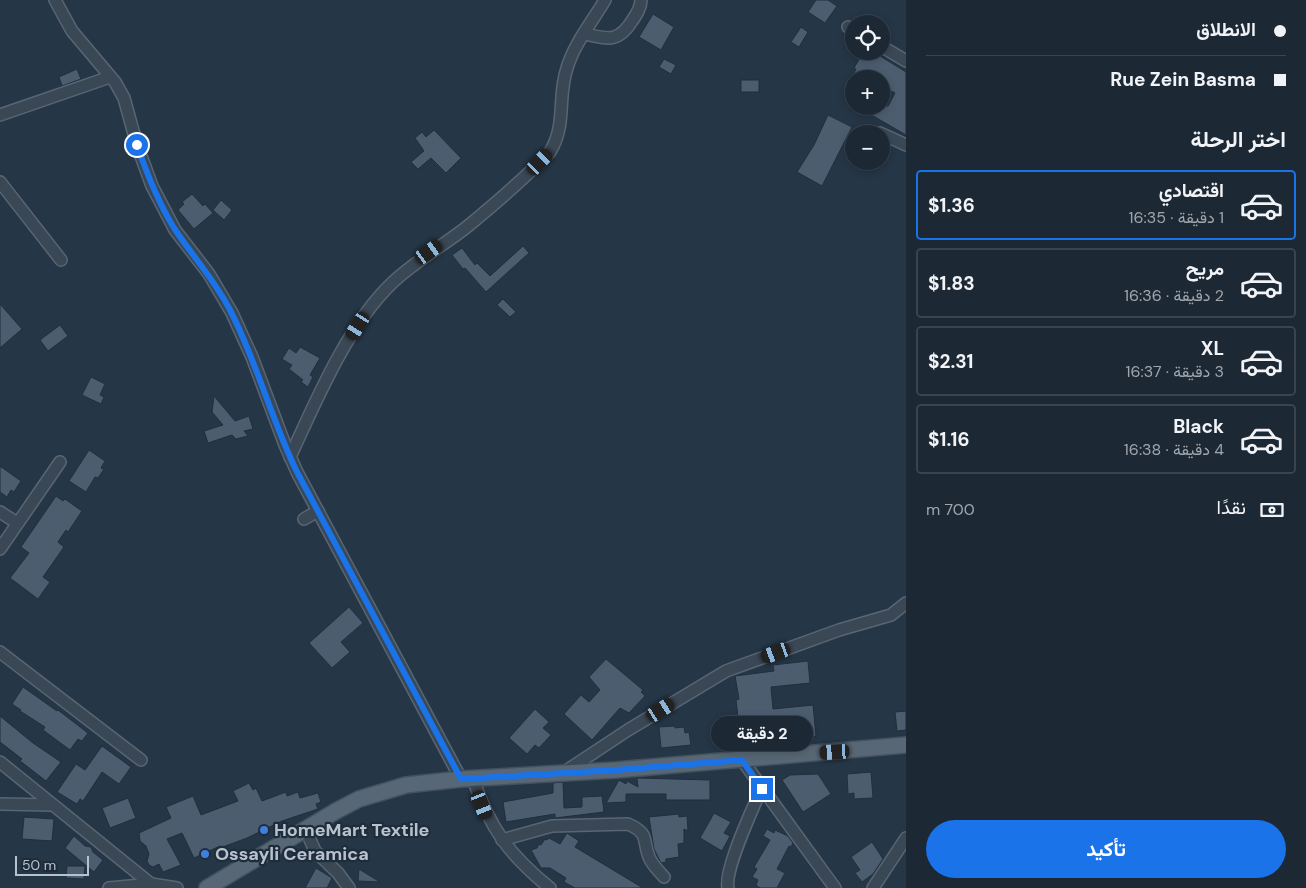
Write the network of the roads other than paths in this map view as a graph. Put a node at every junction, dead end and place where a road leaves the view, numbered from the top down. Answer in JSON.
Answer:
{"nodes":[{"id":1,"x":54,"y":0,"type":"edge"},
{"id":2,"x":605,"y":0,"type":"edge"},
{"id":3,"x":641,"y":0,"type":"edge"},
{"id":4,"x":584,"y":34,"type":"junction"},
{"id":5,"x":890,"y":51,"type":"edge"},
{"id":6,"x":906,"y":61,"type":"edge"},
{"id":7,"x":110,"y":77,"type":"junction"},
{"id":8,"x":0,"y":115,"type":"edge"},
{"id":9,"x":890,"y":138,"type":"edge"},
{"id":10,"x":906,"y":145,"type":"edge"},
{"id":11,"x":0,"y":182,"type":"edge"},
{"id":12,"x":61,"y":260,"type":"dead end"},
{"id":13,"x":290,"y":457,"type":"junction"},
{"id":14,"x":60,"y":462,"type":"dead end"},
{"id":15,"x":318,"y":511,"type":"junction"},
{"id":16,"x":0,"y":512,"type":"edge"},
{"id":17,"x":304,"y":519,"type":"dead end"},
{"id":18,"x":17,"y":523,"type":"junction"},
{"id":19,"x":0,"y":549,"type":"edge"},
{"id":20,"x":906,"y":603,"type":"edge"},
{"id":21,"x":0,"y":652,"type":"edge"},
{"id":22,"x":906,"y":745,"type":"edge"},
{"id":23,"x":141,"y":760,"type":"dead end"},
{"id":24,"x":742,"y":760,"type":"junction"},
{"id":25,"x":0,"y":762,"type":"edge"},
{"id":26,"x":563,"y":772,"type":"junction"},
{"id":27,"x":467,"y":779,"type":"junction"},
{"id":28,"x":762,"y":789,"type":"junction"},
{"id":29,"x":0,"y":804,"type":"edge"},
{"id":30,"x":52,"y":805,"type":"junction"},
{"id":31,"x":305,"y":828,"type":"junction"},
{"id":32,"x":906,"y":838,"type":"edge"},
{"id":33,"x":502,"y":840,"type":"junction"},
{"id":34,"x":664,"y":877,"type":"dead end"},
{"id":35,"x":151,"y":884,"type":"junction"},
{"id":36,"x":109,"y":888,"type":"edge"},
{"id":37,"x":177,"y":888,"type":"edge"},
{"id":38,"x":207,"y":888,"type":"edge"},
{"id":39,"x":349,"y":888,"type":"edge"},
{"id":40,"x":550,"y":888,"type":"edge"},
{"id":41,"x":728,"y":888,"type":"edge"},
{"id":42,"x":835,"y":888,"type":"edge"},
{"id":43,"x":873,"y":888,"type":"edge"}],
"edges":[{"from":1,"to":7,"type":"street"},
{"from":2,"to":4,"type":"street"},
{"from":3,"to":4,"type":"street"},
{"from":4,"to":13,"type":"street"},
{"from":5,"to":6,"type":"street"},
{"from":7,"to":8,"type":"street"},
{"from":7,"to":13,"type":"street"},
{"from":9,"to":10,"type":"street"},
{"from":11,"to":12,"type":"street"},
{"from":13,"to":15,"type":"street"},
{"from":14,"to":18,"type":"street"},
{"from":15,"to":17,"type":"street"},
{"from":15,"to":27,"type":"street"},
{"from":16,"to":18,"type":"street"},
{"from":18,"to":19,"type":"street"},
{"from":20,"to":26,"type":"street"},
{"from":21,"to":23,"type":"street"},
{"from":22,"to":24,"type":"main road"},
{"from":24,"to":26,"type":"main road"},
{"from":24,"to":28,"type":"street"},
{"from":25,"to":30,"type":"street"},
{"from":26,"to":27,"type":"main road"},
{"from":27,"to":31,"type":"main road"},
{"from":27,"to":33,"type":"street"},
{"from":28,"to":41,"type":"street"},
{"from":28,"to":42,"type":"street"},
{"from":29,"to":30,"type":"street"},
{"from":30,"to":35,"type":"street"},
{"from":31,"to":38,"type":"main road"},
{"from":31,"to":39,"type":"street"},
{"from":32,"to":43,"type":"street"},
{"from":33,"to":34,"type":"street"},
{"from":33,"to":40,"type":"street"},
{"from":35,"to":36,"type":"street"},
{"from":35,"to":37,"type":"street"}]}
